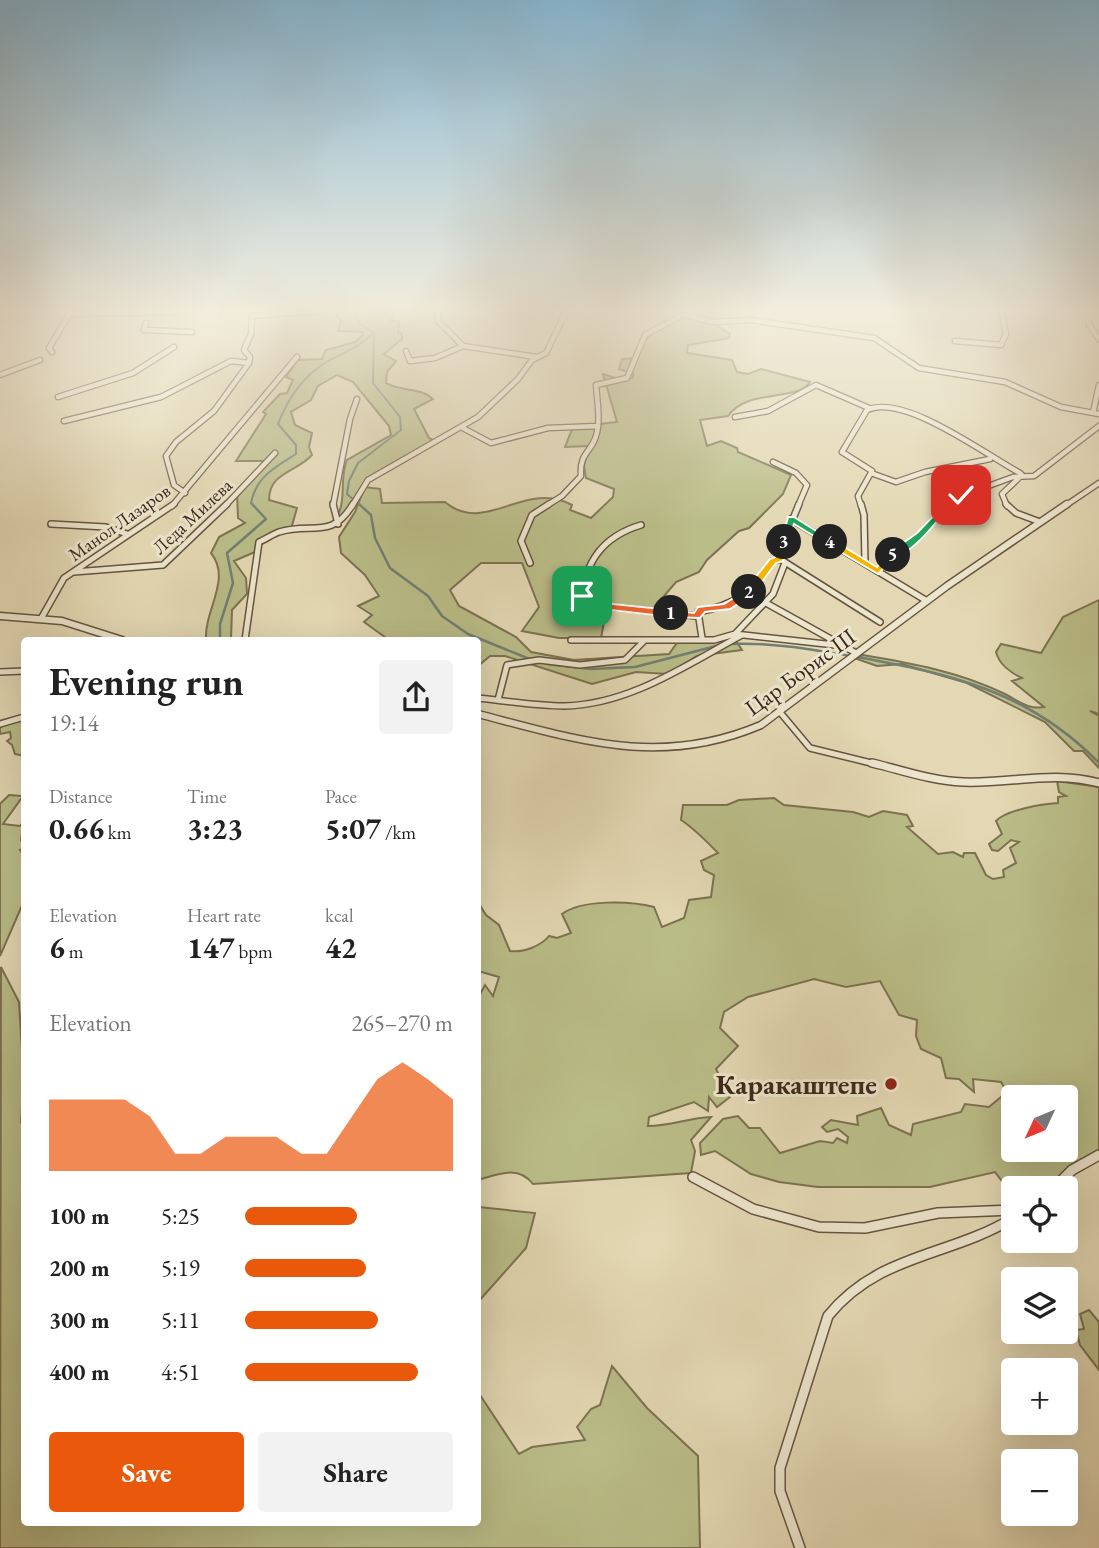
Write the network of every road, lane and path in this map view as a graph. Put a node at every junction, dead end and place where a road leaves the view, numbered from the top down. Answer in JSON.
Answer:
{"nodes":[{"id":1,"x":110,"y":380,"type":"edge"},
{"id":2,"x":194,"y":380,"type":"edge"},
{"id":3,"x":236,"y":380,"type":"edge"},
{"id":4,"x":278,"y":380,"type":"edge"},
{"id":5,"x":515,"y":380,"type":"edge"},
{"id":6,"x":622,"y":380,"type":"edge"},
{"id":7,"x":994,"y":380,"type":"edge"},
{"id":8,"x":1099,"y":385,"type":"edge"},
{"id":9,"x":58,"y":397,"type":"dead end"},
{"id":10,"x":357,"y":399,"type":"dead end"},
{"id":11,"x":869,"y":408,"type":"junction"},
{"id":12,"x":1093,"y":413,"type":"junction"},
{"id":13,"x":1099,"y":414,"type":"edge"},
{"id":14,"x":735,"y":417,"type":"dead end"},
{"id":15,"x":64,"y":422,"type":"dead end"},
{"id":16,"x":598,"y":426,"type":"junction"},
{"id":17,"x":1099,"y":426,"type":"edge"},
{"id":18,"x":461,"y":428,"type":"junction"},
{"id":19,"x":275,"y":453,"type":"dead end"},
{"id":20,"x":990,"y":459,"type":"junction"},
{"id":21,"x":772,"y":462,"type":"dead end"},
{"id":22,"x":871,"y":473,"type":"junction"},
{"id":23,"x":1022,"y":478,"type":"junction"},
{"id":24,"x":1099,"y":483,"type":"edge"},
{"id":25,"x":185,"y":493,"type":"junction"},
{"id":26,"x":791,"y":519,"type":"junction"},
{"id":27,"x":1040,"y":522,"type":"junction"},
{"id":28,"x":51,"y":524,"type":"dead end"},
{"id":29,"x":338,"y":524,"type":"junction"},
{"id":30,"x":641,"y":525,"type":"dead end"},
{"id":31,"x":127,"y":534,"type":"junction"},
{"id":32,"x":783,"y":561,"type":"junction"},
{"id":33,"x":530,"y":563,"type":"dead end"},
{"id":34,"x":865,"y":563,"type":"junction"},
{"id":35,"x":878,"y":571,"type":"junction"},
{"id":36,"x":72,"y":572,"type":"junction"},
{"id":37,"x":927,"y":601,"type":"junction"},
{"id":38,"x":766,"y":603,"type":"junction"},
{"id":39,"x":0,"y":616,"type":"edge"},
{"id":40,"x":696,"y":616,"type":"junction"},
{"id":41,"x":43,"y":617,"type":"junction"},
{"id":42,"x":880,"y":622,"type":"dead end"},
{"id":43,"x":100,"y":632,"type":"junction"},
{"id":44,"x":739,"y":635,"type":"junction"},
{"id":45,"x":96,"y":637,"type":"edge"},
{"id":46,"x":114,"y":637,"type":"edge"},
{"id":47,"x":245,"y":637,"type":"edge"},
{"id":48,"x":702,"y":638,"type":"junction"},
{"id":49,"x":571,"y":639,"type":"dead end"},
{"id":50,"x":643,"y":642,"type":"junction"},
{"id":51,"x":845,"y":646,"type":"junction"},
{"id":52,"x":856,"y":653,"type":"junction"},
{"id":53,"x":21,"y":671,"type":"edge"},
{"id":54,"x":0,"y":672,"type":"edge"},
{"id":55,"x":481,"y":698,"type":"edge"},
{"id":56,"x":498,"y":700,"type":"junction"},
{"id":57,"x":779,"y":712,"type":"junction"},
{"id":58,"x":481,"y":715,"type":"edge"},
{"id":59,"x":21,"y":718,"type":"edge"},
{"id":60,"x":0,"y":724,"type":"edge"},
{"id":61,"x":1099,"y":783,"type":"edge"},
{"id":62,"x":1099,"y":1155,"type":"edge"},
{"id":63,"x":1066,"y":1176,"type":"edge"},
{"id":64,"x":693,"y":1177,"type":"dead end"},
{"id":65,"x":1001,"y":1210,"type":"edge"},
{"id":66,"x":1001,"y":1223,"type":"edge"},
{"id":67,"x":800,"y":1548,"type":"edge"}],
"edges":[{"from":1,"to":9,"type":"street"},
{"from":2,"to":15,"type":"street"},
{"from":3,"to":25,"type":"street"},
{"from":4,"to":25,"type":"street","name":"Манол Лазаров"},
{"from":5,"to":18,"type":"street"},
{"from":6,"to":16,"type":"street"},
{"from":7,"to":12,"type":"street"},
{"from":8,"to":12,"type":"street"},
{"from":10,"to":29,"type":"street"},
{"from":11,"to":14,"type":"street"},
{"from":11,"to":20,"type":"street"},
{"from":11,"to":22,"type":"street"},
{"from":12,"to":13,"type":"street"},
{"from":16,"to":18,"type":"street"},
{"from":16,"to":33,"type":"street"},
{"from":17,"to":23,"type":"street"},
{"from":18,"to":29,"type":"street"},
{"from":19,"to":36,"type":"street","name":"Леда Милева"},
{"from":20,"to":22,"type":"street"},
{"from":20,"to":23,"type":"street"},
{"from":21,"to":26,"type":"street"},
{"from":22,"to":34,"type":"street"},
{"from":23,"to":27,"type":"street"},
{"from":23,"to":35,"type":"street"},
{"from":24,"to":27,"type":"street","name":"Цар Борис III"},
{"from":25,"to":31,"type":"street","name":"Манол Лазаров"},
{"from":26,"to":32,"type":"street"},
{"from":26,"to":34,"type":"street"},
{"from":27,"to":37,"type":"street","name":"Цар Борис III"},
{"from":28,"to":31,"type":"street"},
{"from":29,"to":47,"type":"street"},
{"from":30,"to":40,"type":"street"},
{"from":31,"to":36,"type":"street","name":"Манол Лазаров"},
{"from":32,"to":38,"type":"street"},
{"from":32,"to":40,"type":"street"},
{"from":32,"to":42,"type":"street"},
{"from":34,"to":35,"type":"street"},
{"from":35,"to":37,"type":"street"},
{"from":36,"to":41,"type":"street","name":"Манол Лазаров"},
{"from":37,"to":52,"type":"street","name":"Цар Борис III"},
{"from":38,"to":44,"type":"street"},
{"from":38,"to":51,"type":"street"},
{"from":39,"to":41,"type":"street"},
{"from":40,"to":48,"type":"street"},
{"from":41,"to":43,"type":"street"},
{"from":43,"to":45,"type":"street"},
{"from":43,"to":46,"type":"street"},
{"from":44,"to":48,"type":"street"},
{"from":44,"to":51,"type":"street"},
{"from":44,"to":56,"type":"street"},
{"from":48,"to":50,"type":"street"},
{"from":49,"to":50,"type":"street"},
{"from":50,"to":56,"type":"street"},
{"from":51,"to":52,"type":"street"},
{"from":52,"to":57,"type":"street","name":"Цар Борис III"},
{"from":53,"to":54,"type":"street"},
{"from":55,"to":56,"type":"street"},
{"from":57,"to":58,"type":"street","name":"Цар Борис III"},
{"from":57,"to":61,"type":"street"},
{"from":59,"to":60,"type":"street"},
{"from":62,"to":63,"type":"street"},
{"from":64,"to":65,"type":"street"},
{"from":66,"to":67,"type":"street"}]}
